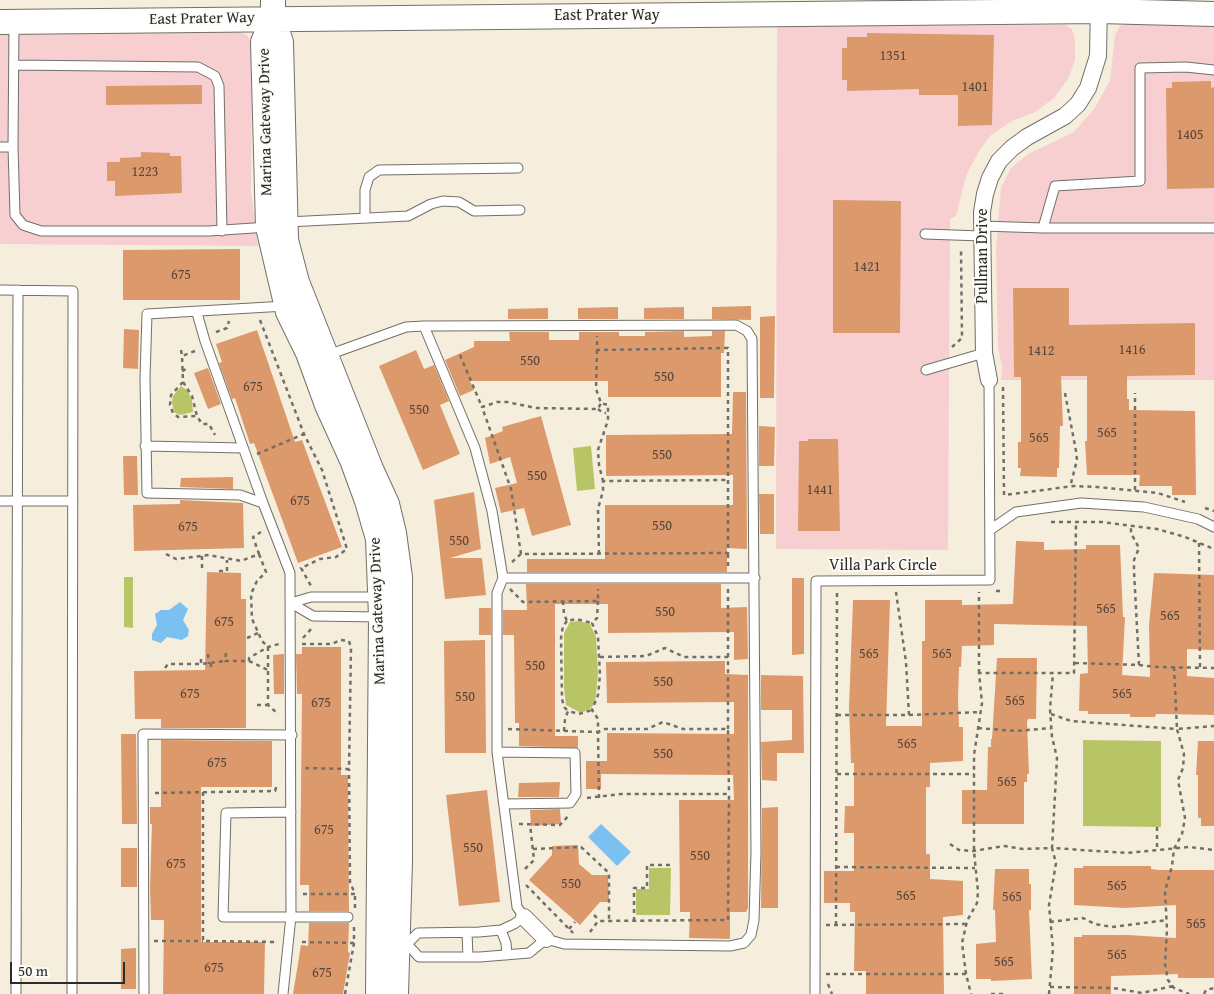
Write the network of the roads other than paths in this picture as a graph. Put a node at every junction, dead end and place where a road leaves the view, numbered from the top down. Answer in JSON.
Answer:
{"nodes":[{"id":1,"x":1098,"y":6,"type":"edge"},
{"id":2,"x":273,"y":9,"type":"edge"},
{"id":3,"x":1214,"y":14,"type":"edge"},
{"id":4,"x":7,"y":22,"type":"edge"},
{"id":5,"x":14,"y":66,"type":"junction"},
{"id":6,"x":1214,"y":70,"type":"edge"},
{"id":7,"x":13,"y":146,"type":"junction"},
{"id":8,"x":0,"y":147,"type":"edge"},
{"id":9,"x":518,"y":168,"type":"dead end"},
{"id":10,"x":520,"y":210,"type":"dead end"},
{"id":11,"x":366,"y":218,"type":"junction"},
{"id":12,"x":277,"y":225,"type":"junction"},
{"id":13,"x":1043,"y":228,"type":"junction"},
{"id":14,"x":1214,"y":228,"type":"edge"},
{"id":15,"x":222,"y":231,"type":"junction"},
{"id":16,"x":982,"y":231,"type":"junction"},
{"id":17,"x":925,"y":234,"type":"dead end"},
{"id":18,"x":0,"y":290,"type":"edge"},
{"id":19,"x":18,"y":290,"type":"junction"},
{"id":20,"x":286,"y":306,"type":"junction"},
{"id":21,"x":197,"y":313,"type":"junction"},
{"id":22,"x":424,"y":326,"type":"junction"},
{"id":23,"x":984,"y":353,"type":"junction"},
{"id":24,"x":328,"y":355,"type":"junction"},
{"id":25,"x":926,"y":370,"type":"dead end"},
{"id":26,"x":996,"y":382,"type":"joint"},
{"id":27,"x":145,"y":446,"type":"junction"},
{"id":28,"x":243,"y":448,"type":"junction"},
{"id":29,"x":0,"y":501,"type":"edge"},
{"id":30,"x":17,"y":501,"type":"junction"},
{"id":31,"x":73,"y":501,"type":"junction"},
{"id":32,"x":263,"y":503,"type":"junction"},
{"id":33,"x":1214,"y":527,"type":"edge"},
{"id":34,"x":990,"y":530,"type":"junction"},
{"id":35,"x":502,"y":577,"type":"junction"},
{"id":36,"x":755,"y":578,"type":"junction"},
{"id":37,"x":290,"y":603,"type":"junction"},
{"id":38,"x":390,"y":607,"type":"junction"},
{"id":39,"x":292,"y":735,"type":"junction"},
{"id":40,"x":497,"y":752,"type":"junction"},
{"id":41,"x":505,"y":804,"type":"junction"},
{"id":42,"x":291,"y":812,"type":"junction"},
{"id":43,"x":291,"y":916,"type":"junction"},
{"id":44,"x":524,"y":916,"type":"junction"},
{"id":45,"x":352,"y":918,"type":"road end"},
{"id":46,"x":500,"y":930,"type":"junction"},
{"id":47,"x":467,"y":932,"type":"junction"},
{"id":48,"x":546,"y":939,"type":"junction"},
{"id":49,"x":395,"y":944,"type":"junction"},
{"id":50,"x":507,"y":955,"type":"junction"},
{"id":51,"x":468,"y":957,"type":"junction"},
{"id":52,"x":16,"y":994,"type":"edge"},
{"id":53,"x":72,"y":994,"type":"edge"},
{"id":54,"x":144,"y":994,"type":"edge"},
{"id":55,"x":282,"y":994,"type":"edge"},
{"id":56,"x":378,"y":994,"type":"edge"},
{"id":57,"x":396,"y":994,"type":"edge"},
{"id":58,"x":815,"y":994,"type":"edge"}],
"edges":[{"from":1,"to":2,"type":"street","name":"East Prater Way"},
{"from":1,"to":3,"type":"street","name":"East Prater Way"},
{"from":1,"to":16,"type":"street","name":"Pullman Drive"},
{"from":2,"to":4,"type":"street","name":"East Prater Way"},
{"from":2,"to":12,"type":"street","name":"Marina Gateway Drive"},
{"from":4,"to":5,"type":"lane"},
{"from":5,"to":7,"type":"lane"},
{"from":5,"to":15,"type":"lane"},
{"from":6,"to":13,"type":"lane"},
{"from":7,"to":8,"type":"lane"},
{"from":7,"to":15,"type":"lane"},
{"from":9,"to":11,"type":"lane"},
{"from":10,"to":11,"type":"lane"},
{"from":11,"to":12,"type":"lane"},
{"from":12,"to":15,"type":"lane"},
{"from":12,"to":20,"type":"street","name":"Marina Gateway Drive"},
{"from":12,"to":24,"type":"street","name":"Marina Gateway Drive"},
{"from":13,"to":14,"type":"lane"},
{"from":13,"to":16,"type":"lane"},
{"from":16,"to":17,"type":"lane"},
{"from":16,"to":23,"type":"street","name":"Pullman Drive"},
{"from":18,"to":19,"type":"lane"},
{"from":19,"to":30,"type":"lane"},
{"from":19,"to":31,"type":"lane"},
{"from":20,"to":21,"type":"lane"},
{"from":20,"to":38,"type":"street","name":"Marina Gateway Drive"},
{"from":21,"to":27,"type":"lane"},
{"from":21,"to":28,"type":"lane"},
{"from":22,"to":24,"type":"lane"},
{"from":22,"to":35,"type":"lane"},
{"from":22,"to":36,"type":"lane"},
{"from":23,"to":25,"type":"lane"},
{"from":23,"to":26,"type":"street","name":"Pullman Drive"},
{"from":24,"to":38,"type":"street","name":"Marina Gateway Drive"},
{"from":26,"to":34,"type":"lane","name":"Pullman Drive"},
{"from":27,"to":28,"type":"lane"},
{"from":27,"to":32,"type":"lane"},
{"from":28,"to":32,"type":"lane"},
{"from":29,"to":30,"type":"lane"},
{"from":30,"to":31,"type":"lane"},
{"from":30,"to":52,"type":"lane"},
{"from":31,"to":53,"type":"lane"},
{"from":32,"to":37,"type":"lane"},
{"from":33,"to":34,"type":"lane"},
{"from":34,"to":58,"type":"lane","name":"Villa Park Circle"},
{"from":35,"to":36,"type":"lane"},
{"from":35,"to":40,"type":"lane"},
{"from":36,"to":48,"type":"lane"},
{"from":37,"to":38,"type":"lane"},
{"from":37,"to":38,"type":"lane"},
{"from":37,"to":39,"type":"lane"},
{"from":38,"to":49,"type":"street","name":"Marina Gateway Drive"},
{"from":39,"to":42,"type":"lane"},
{"from":39,"to":54,"type":"lane"},
{"from":40,"to":41,"type":"lane"},
{"from":40,"to":41,"type":"lane"},
{"from":41,"to":44,"type":"lane"},
{"from":42,"to":43,"type":"lane"},
{"from":42,"to":43,"type":"lane"},
{"from":43,"to":45,"type":"lane"},
{"from":43,"to":55,"type":"lane"},
{"from":44,"to":46,"type":"lane"},
{"from":44,"to":48,"type":"street"},
{"from":46,"to":47,"type":"lane"},
{"from":46,"to":50,"type":"lane"},
{"from":47,"to":49,"type":"lane"},
{"from":47,"to":51,"type":"lane"},
{"from":48,"to":50,"type":"lane"},
{"from":49,"to":51,"type":"lane"},
{"from":49,"to":56,"type":"street","name":"Marina Gateway Drive"},
{"from":49,"to":57,"type":"street","name":"Marina Gateway Drive"},
{"from":50,"to":51,"type":"lane"}]}
